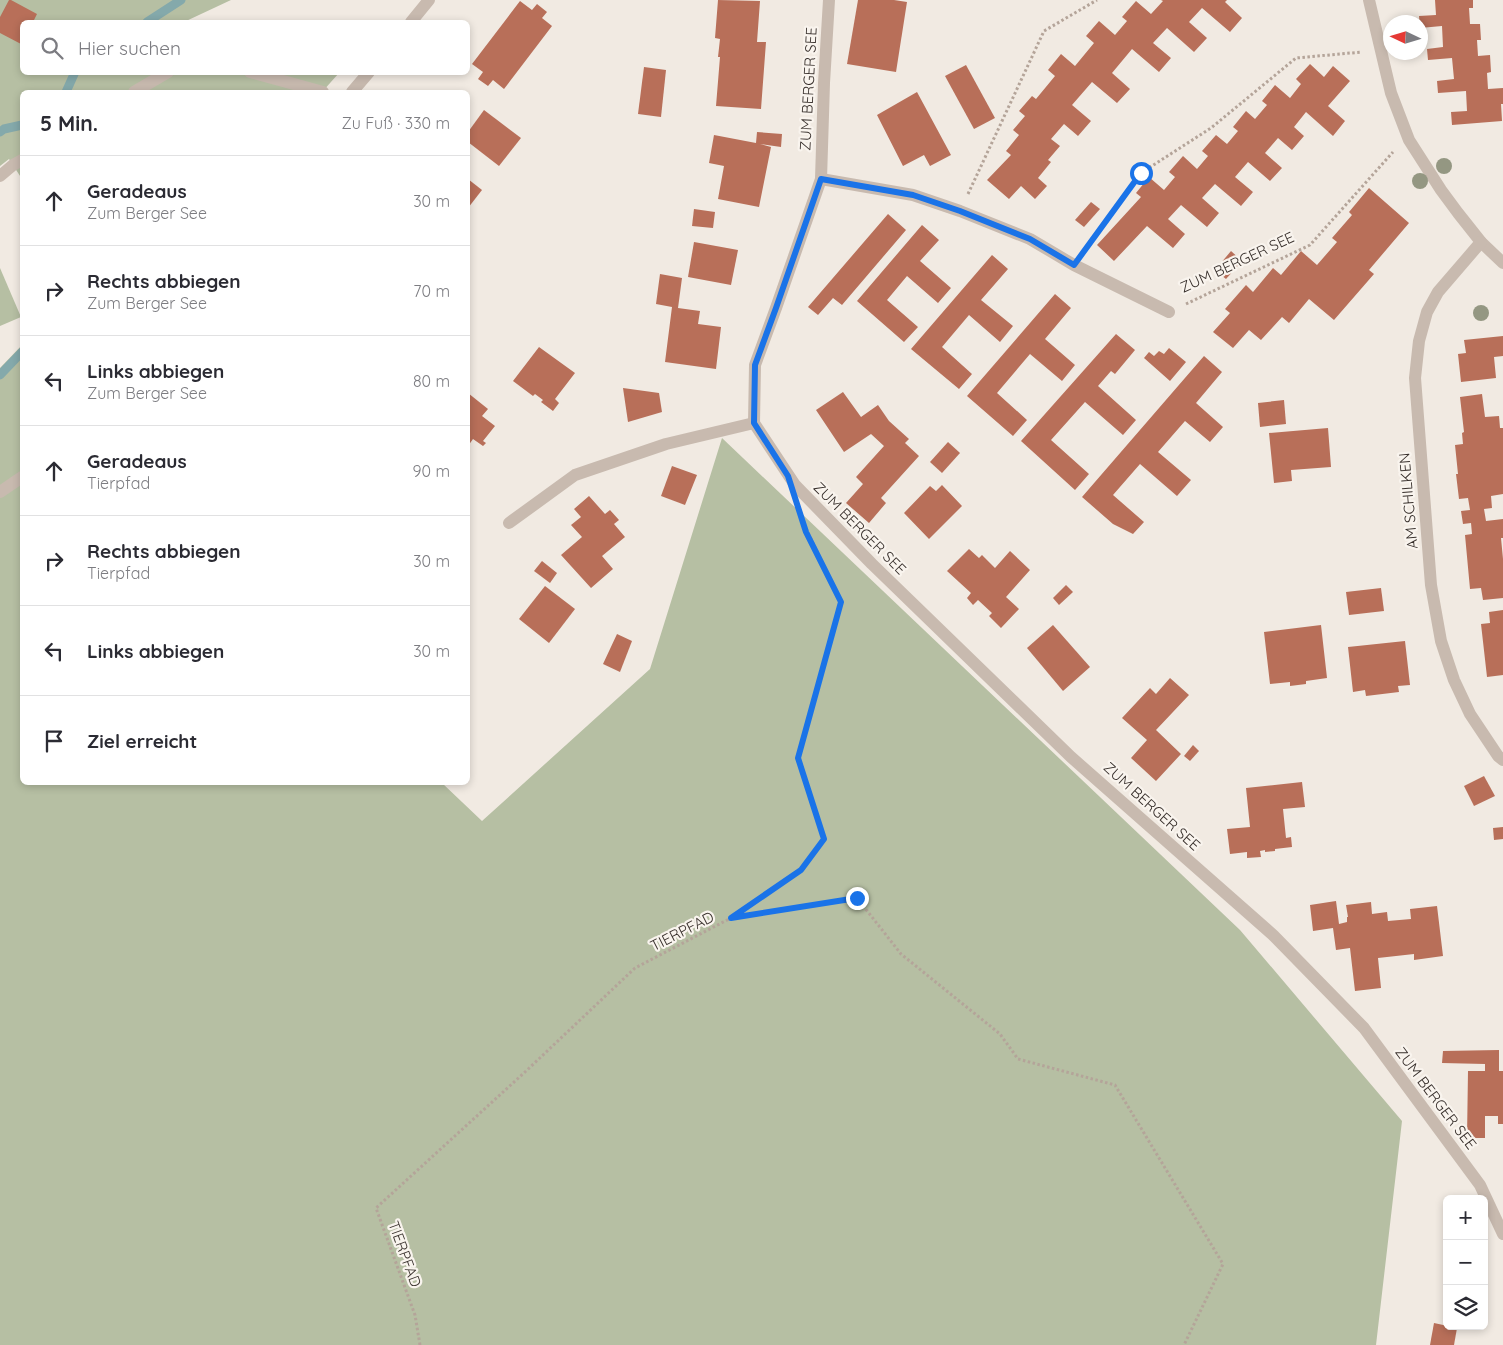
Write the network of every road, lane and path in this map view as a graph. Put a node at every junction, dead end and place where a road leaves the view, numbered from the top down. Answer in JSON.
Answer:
{"nodes":[{"id":1,"x":429,"y":0,"type":"edge"},
{"id":2,"x":830,"y":0,"type":"edge"},
{"id":3,"x":1097,"y":0,"type":"edge"},
{"id":4,"x":1368,"y":0,"type":"edge"},
{"id":5,"x":413,"y":20,"type":"edge"},
{"id":6,"x":1380,"y":50,"type":"junction"},
{"id":7,"x":163,"y":75,"type":"edge"},
{"id":8,"x":261,"y":75,"type":"edge"},
{"id":9,"x":366,"y":75,"type":"edge"},
{"id":10,"x":137,"y":90,"type":"edge"},
{"id":11,"x":316,"y":90,"type":"edge"},
{"id":12,"x":354,"y":90,"type":"edge"},
{"id":13,"x":1409,"y":140,"type":"junction"},
{"id":14,"x":20,"y":161,"type":"edge"},
{"id":15,"x":0,"y":176,"type":"edge"},
{"id":16,"x":821,"y":179,"type":"junction"},
{"id":17,"x":960,"y":211,"type":"junction"},
{"id":18,"x":1481,"y":242,"type":"junction"},
{"id":19,"x":1503,"y":263,"type":"edge"},
{"id":20,"x":1074,"y":265,"type":"junction"},
{"id":21,"x":1169,"y":312,"type":"joint"},
{"id":22,"x":754,"y":423,"type":"junction"},
{"id":23,"x":20,"y":478,"type":"edge"},
{"id":24,"x":0,"y":492,"type":"edge"},
{"id":25,"x":804,"y":522,"type":"dead end"},
{"id":26,"x":509,"y":523,"type":"dead end"},
{"id":27,"x":1503,"y":760,"type":"edge"},
{"id":28,"x":731,"y":918,"type":"junction"},
{"id":29,"x":1503,"y":1234,"type":"edge"},
{"id":30,"x":420,"y":1345,"type":"edge"},
{"id":31,"x":1184,"y":1345,"type":"edge"}],
"edges":[{"from":1,"to":5,"type":"street"},
{"from":2,"to":16,"type":"street","name":"ZUM BERGER SEE"},
{"from":3,"to":17,"type":"path"},
{"from":4,"to":6,"type":"street"},
{"from":6,"to":13,"type":"street"},
{"from":6,"to":20,"type":"path"},
{"from":7,"to":10,"type":"street"},
{"from":8,"to":11,"type":"street"},
{"from":9,"to":12,"type":"street"},
{"from":13,"to":18,"type":"street"},
{"from":13,"to":21,"type":"path","name":"ZUM BERGER SEE"},
{"from":14,"to":15,"type":"street"},
{"from":16,"to":17,"type":"street","name":"ZUM BERGER SEE"},
{"from":16,"to":22,"type":"street","name":"ZUM BERGER SEE"},
{"from":17,"to":20,"type":"street","name":"ZUM BERGER SEE"},
{"from":18,"to":19,"type":"street"},
{"from":18,"to":27,"type":"street","name":"AM SCHILKEN"},
{"from":20,"to":21,"type":"street","name":"ZUM BERGER SEE"},
{"from":22,"to":26,"type":"street"},
{"from":22,"to":29,"type":"street","name":"ZUM BERGER SEE"},
{"from":23,"to":24,"type":"street"},
{"from":25,"to":28,"type":"path","name":"TIERPFAD"},
{"from":28,"to":30,"type":"path","name":"TIERPFAD"},
{"from":28,"to":31,"type":"path"}]}
